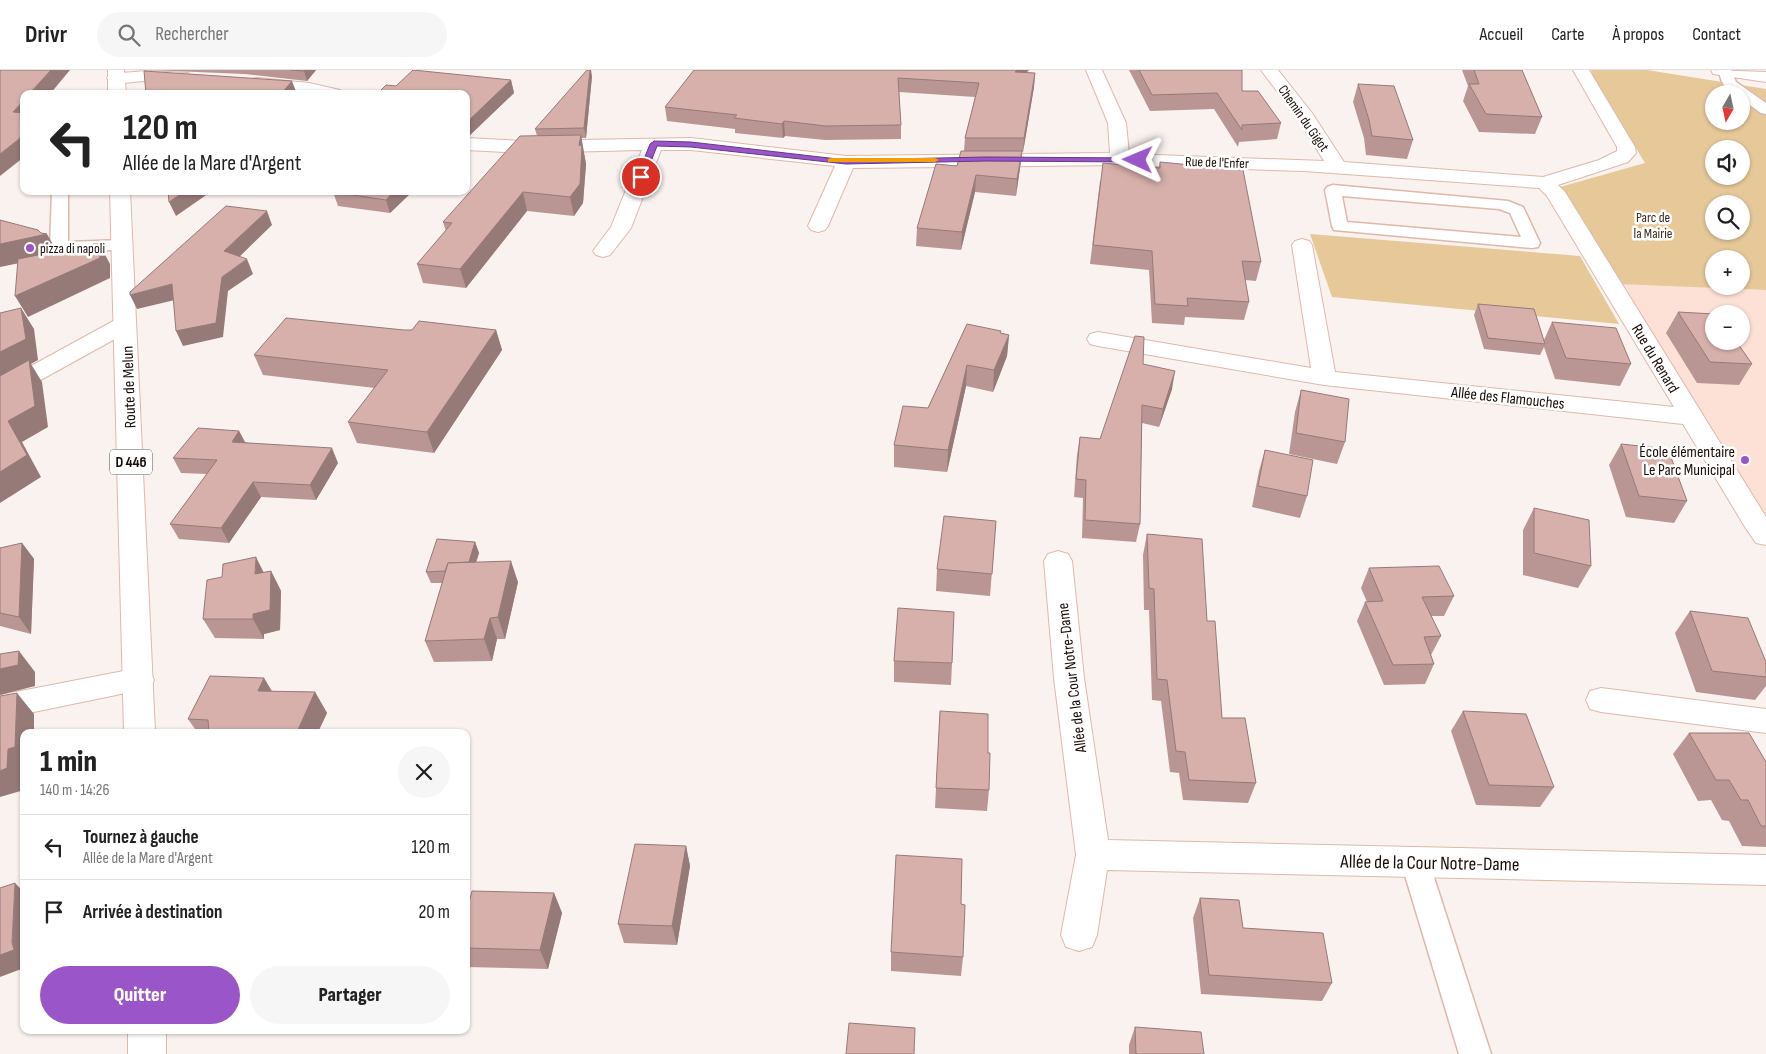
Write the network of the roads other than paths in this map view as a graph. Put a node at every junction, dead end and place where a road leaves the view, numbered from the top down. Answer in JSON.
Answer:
{"nodes":[{"id":1,"x":1094,"y":70,"type":"edge"},
{"id":2,"x":1269,"y":70,"type":"edge"},
{"id":3,"x":1581,"y":70,"type":"edge"},
{"id":4,"x":1722,"y":70,"type":"edge"},
{"id":5,"x":196,"y":76,"type":"edge"},
{"id":6,"x":1766,"y":77,"type":"edge"},
{"id":7,"x":116,"y":81,"type":"edge"},
{"id":8,"x":241,"y":82,"type":"edge"},
{"id":9,"x":317,"y":90,"type":"edge"},
{"id":10,"x":1766,"y":110,"type":"edge"},
{"id":11,"x":470,"y":144,"type":"edge"},
{"id":12,"x":654,"y":144,"type":"junction"},
{"id":13,"x":1120,"y":160,"type":"junction"},
{"id":14,"x":846,"y":162,"type":"junction"},
{"id":15,"x":1337,"y":167,"type":"junction"},
{"id":16,"x":1390,"y":171,"type":"junction"},
{"id":17,"x":1544,"y":183,"type":"junction"},
{"id":18,"x":60,"y":195,"type":"edge"},
{"id":19,"x":120,"y":195,"type":"edge"},
{"id":20,"x":1396,"y":195,"type":"junction"},
{"id":21,"x":818,"y":226,"type":"dead end"},
{"id":22,"x":122,"y":244,"type":"junction"},
{"id":23,"x":1302,"y":245,"type":"dead end"},
{"id":24,"x":604,"y":251,"type":"dead end"},
{"id":25,"x":126,"y":324,"type":"junction"},
{"id":26,"x":1098,"y":338,"type":"dead end"},
{"id":27,"x":1324,"y":378,"type":"junction"},
{"id":28,"x":0,"y":393,"type":"edge"},
{"id":29,"x":1691,"y":417,"type":"junction"},
{"id":30,"x":1766,"y":536,"type":"edge"},
{"id":31,"x":1058,"y":562,"type":"dead end"},
{"id":32,"x":139,"y":680,"type":"junction"},
{"id":33,"x":1601,"y":700,"type":"dead end"},
{"id":34,"x":0,"y":707,"type":"edge"},
{"id":35,"x":1766,"y":721,"type":"edge"},
{"id":36,"x":140,"y":729,"type":"edge"},
{"id":37,"x":1093,"y":855,"type":"junction"},
{"id":38,"x":1415,"y":862,"type":"junction"},
{"id":39,"x":1766,"y":870,"type":"edge"},
{"id":40,"x":1078,"y":935,"type":"dead end"},
{"id":41,"x":147,"y":1034,"type":"edge"},
{"id":42,"x":147,"y":1054,"type":"edge"},
{"id":43,"x":1475,"y":1054,"type":"edge"}],
"edges":[{"from":1,"to":13,"type":"street"},
{"from":2,"to":15,"type":"street","name":"Chemin du Gigot"},
{"from":3,"to":17,"type":"street","name":"Rue de l'Enfer"},
{"from":4,"to":6,"type":"street"},
{"from":4,"to":10,"type":"lane"},
{"from":5,"to":7,"type":"street"},
{"from":8,"to":9,"type":"street"},
{"from":11,"to":12,"type":"street","name":"Rue de l'Enfer"},
{"from":12,"to":14,"type":"street","name":"Rue de l'Enfer"},
{"from":12,"to":24,"type":"street"},
{"from":13,"to":14,"type":"street","name":"Rue de l'Enfer"},
{"from":13,"to":15,"type":"street","name":"Rue de l'Enfer"},
{"from":14,"to":21,"type":"street"},
{"from":15,"to":16,"type":"street","name":"Rue de l'Enfer"},
{"from":16,"to":17,"type":"street","name":"Rue de l'Enfer"},
{"from":16,"to":20,"type":"lane"},
{"from":17,"to":29,"type":"street","name":"Rue du Renard"},
{"from":18,"to":22,"type":"lane"},
{"from":19,"to":22,"type":"street","name":"Route de Melun","number":"D 446"},
{"from":20,"to":20,"type":"lane"},
{"from":22,"to":25,"type":"street","name":"Route de Melun","number":"D 446"},
{"from":23,"to":27,"type":"street"},
{"from":25,"to":28,"type":"street"},
{"from":25,"to":32,"type":"street","name":"Route de Melun","number":"D 446"},
{"from":26,"to":27,"type":"street","name":"Allée des Flamouches"},
{"from":27,"to":29,"type":"street","name":"Allée des Flamouches"},
{"from":29,"to":30,"type":"street","name":"Rue du Renard"},
{"from":31,"to":37,"type":"street","name":"Allée de la Cour Notre-Dame"},
{"from":32,"to":34,"type":"street"},
{"from":32,"to":36,"type":"street","name":"Route de Melun","number":"D 446"},
{"from":33,"to":35,"type":"street"},
{"from":37,"to":38,"type":"street","name":"Allée de la Cour Notre-Dame"},
{"from":37,"to":40,"type":"street","name":"Allée de la Cour Notre-Dame"},
{"from":38,"to":39,"type":"street","name":"Allée de la Cour Notre-Dame"},
{"from":38,"to":43,"type":"lane"},
{"from":41,"to":42,"type":"street"}]}
